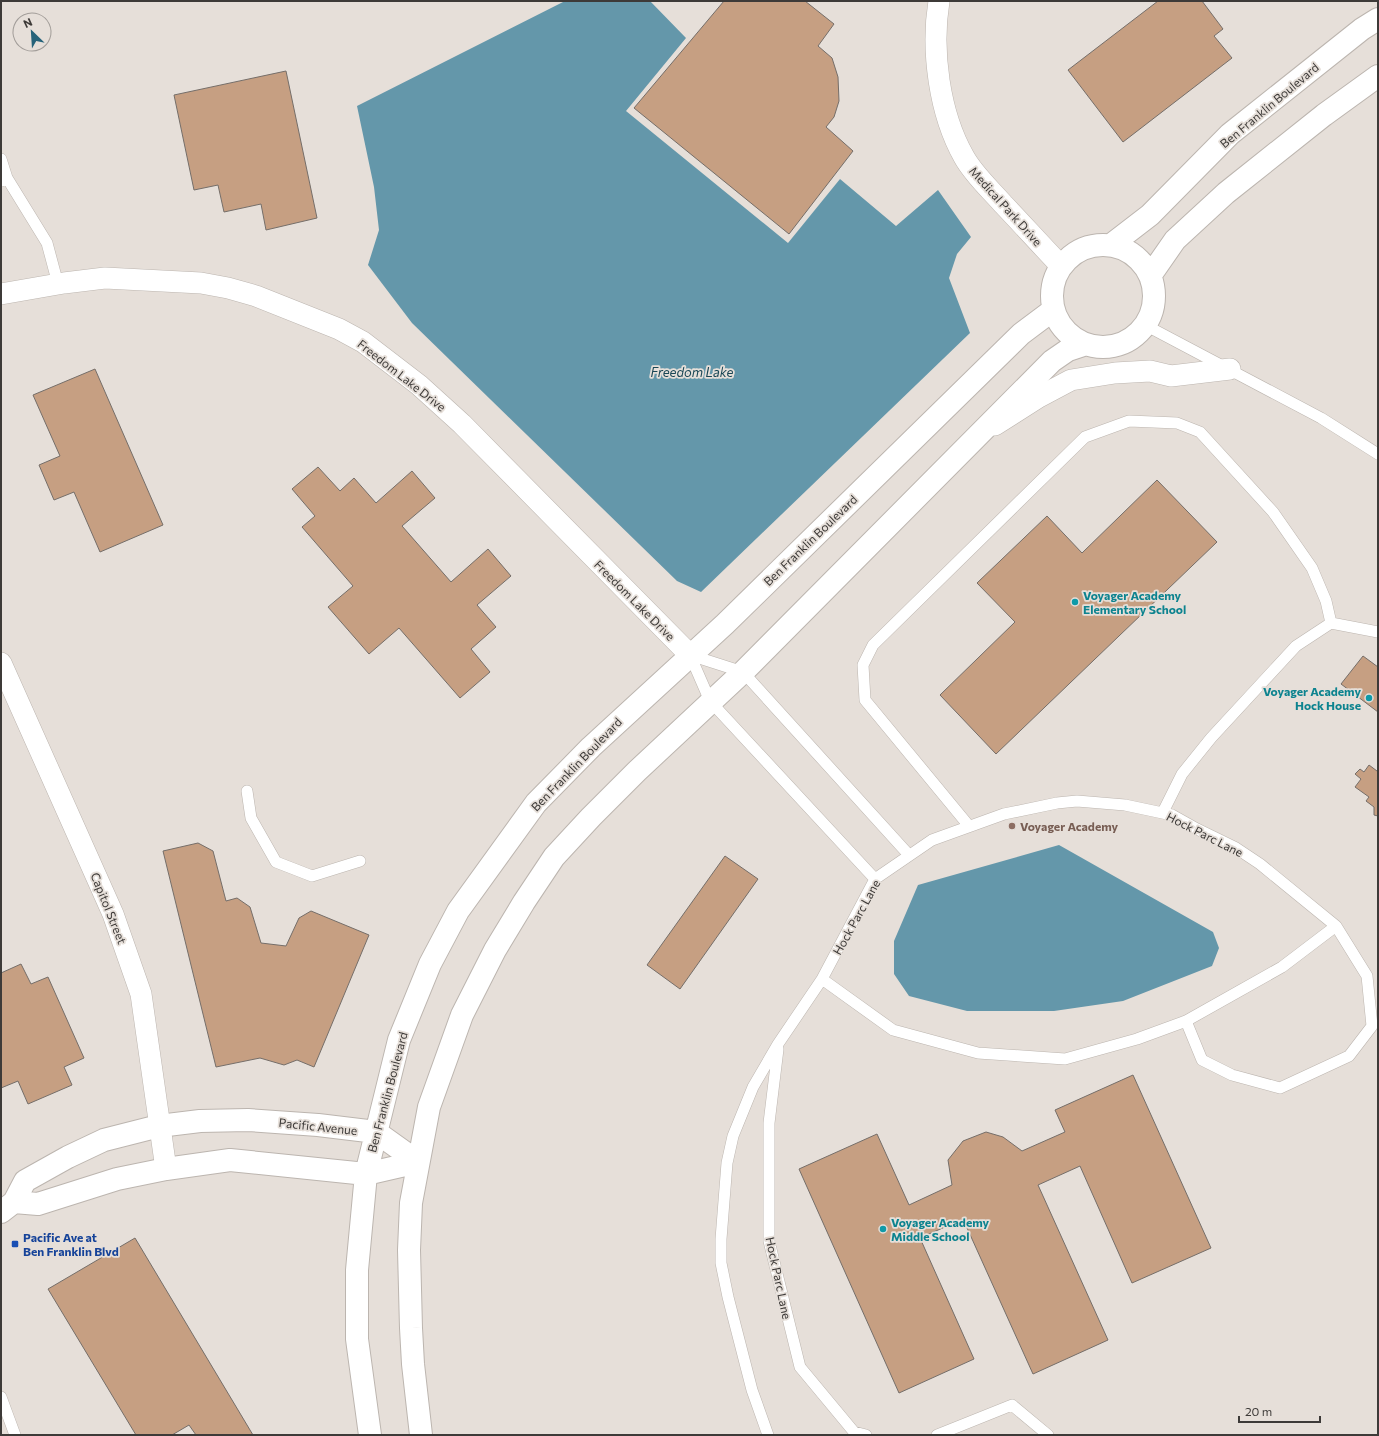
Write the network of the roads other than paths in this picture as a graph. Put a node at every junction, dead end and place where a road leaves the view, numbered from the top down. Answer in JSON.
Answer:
{"nodes":[{"id":1,"x":939,"y":1,"type":"edge"},
{"id":2,"x":1378,"y":19,"type":"edge"},
{"id":3,"x":1378,"y":76,"type":"edge"},
{"id":4,"x":1,"y":159,"type":"edge"},
{"id":5,"x":4,"y":179,"type":"edge"},
{"id":6,"x":1111,"y":245,"type":"junction"},
{"id":7,"x":1061,"y":266,"type":"junction"},
{"id":8,"x":1150,"y":276,"type":"junction"},
{"id":9,"x":58,"y":284,"type":"junction"},
{"id":10,"x":1,"y":294,"type":"edge"},
{"id":11,"x":1053,"y":310,"type":"junction"},
{"id":12,"x":1145,"y":325,"type":"junction"},
{"id":13,"x":1086,"y":344,"type":"junction"},
{"id":14,"x":1230,"y":369,"type":"junction"},
{"id":15,"x":980,"y":435,"type":"junction"},
{"id":16,"x":1378,"y":454,"type":"edge"},
{"id":17,"x":1331,"y":623,"type":"junction"},
{"id":18,"x":1378,"y":632,"type":"edge"},
{"id":19,"x":690,"y":655,"type":"junction"},
{"id":20,"x":1,"y":662,"type":"edge"},
{"id":21,"x":743,"y":672,"type":"junction"},
{"id":22,"x":710,"y":701,"type":"junction"},
{"id":23,"x":247,"y":791,"type":"dead end"},
{"id":24,"x":1163,"y":812,"type":"junction"},
{"id":25,"x":969,"y":826,"type":"junction"},
{"id":26,"x":909,"y":855,"type":"junction"},
{"id":27,"x":360,"y":861,"type":"dead end"},
{"id":28,"x":875,"y":879,"type":"junction"},
{"id":29,"x":1336,"y":926,"type":"junction"},
{"id":30,"x":822,"y":978,"type":"junction"},
{"id":31,"x":1186,"y":1021,"type":"junction"},
{"id":32,"x":778,"y":1044,"type":"junction"},
{"id":33,"x":160,"y":1126,"type":"junction"},
{"id":34,"x":376,"y":1132,"type":"junction"},
{"id":35,"x":418,"y":1162,"type":"junction"},
{"id":36,"x":166,"y":1169,"type":"junction"},
{"id":37,"x":366,"y":1174,"type":"junction"},
{"id":38,"x":7,"y":1207,"type":"edge"},
{"id":39,"x":1,"y":1397,"type":"edge"},
{"id":40,"x":15,"y":1435,"type":"edge"},
{"id":41,"x":370,"y":1435,"type":"edge"},
{"id":42,"x":421,"y":1435,"type":"edge"},
{"id":43,"x":768,"y":1435,"type":"edge"},
{"id":44,"x":866,"y":1435,"type":"edge"},
{"id":45,"x":937,"y":1435,"type":"edge"},
{"id":46,"x":1048,"y":1435,"type":"edge"}],
"edges":[{"from":1,"to":7,"type":"street","name":"Medical Park Drive"},
{"from":2,"to":6,"type":"street","name":"Ben Franklin Boulevard"},
{"from":3,"to":8,"type":"street"},
{"from":4,"to":5,"type":"lane"},
{"from":5,"to":9,"type":"lane"},
{"from":6,"to":7,"type":"street"},
{"from":6,"to":8,"type":"street"},
{"from":7,"to":11,"type":"street"},
{"from":8,"to":12,"type":"street"},
{"from":9,"to":10,"type":"street","name":"Freedom Lake Drive"},
{"from":9,"to":19,"type":"street","name":"Freedom Lake Drive"},
{"from":11,"to":13,"type":"street"},
{"from":11,"to":19,"type":"street","name":"Ben Franklin Boulevard"},
{"from":12,"to":13,"type":"street"},
{"from":12,"to":14,"type":"lane"},
{"from":13,"to":15,"type":"street"},
{"from":14,"to":15,"type":"street"},
{"from":14,"to":16,"type":"lane"},
{"from":15,"to":21,"type":"street"},
{"from":17,"to":18,"type":"lane"},
{"from":17,"to":24,"type":"lane"},
{"from":17,"to":25,"type":"lane"},
{"from":19,"to":21,"type":"lane"},
{"from":19,"to":22,"type":"lane"},
{"from":19,"to":34,"type":"street","name":"Ben Franklin Boulevard"},
{"from":20,"to":33,"type":"street","name":"Capitol Street"},
{"from":21,"to":22,"type":"street"},
{"from":21,"to":26,"type":"lane"},
{"from":22,"to":28,"type":"lane"},
{"from":22,"to":35,"type":"street"},
{"from":23,"to":27,"type":"lane"},
{"from":24,"to":25,"type":"lane","name":"Hock Parc Lane"},
{"from":24,"to":29,"type":"lane","name":"Hock Parc Lane"},
{"from":25,"to":26,"type":"lane","name":"Hock Parc Lane"},
{"from":26,"to":28,"type":"lane","name":"Hock Parc Lane"},
{"from":28,"to":30,"type":"lane","name":"Hock Parc Lane"},
{"from":29,"to":31,"type":"lane"},
{"from":29,"to":31,"type":"lane","name":"Hock Parc Lane"},
{"from":30,"to":31,"type":"lane"},
{"from":30,"to":32,"type":"lane","name":"Hock Parc Lane"},
{"from":32,"to":43,"type":"lane","name":"Hock Parc Lane"},
{"from":32,"to":44,"type":"lane","name":"Hock Parc Lane"},
{"from":33,"to":34,"type":"street","name":"Pacific Avenue"},
{"from":33,"to":36,"type":"street","name":"Capitol Street"},
{"from":33,"to":38,"type":"street","name":"Pacific Avenue"},
{"from":34,"to":35,"type":"street","name":"Pacific Avenue"},
{"from":34,"to":37,"type":"street","name":"Ben Franklin Boulevard"},
{"from":35,"to":37,"type":"street","name":"Pacific Avenue"},
{"from":35,"to":42,"type":"street"},
{"from":36,"to":37,"type":"street","name":"Pacific Avenue"},
{"from":36,"to":38,"type":"street","name":"Pacific Avenue"},
{"from":37,"to":41,"type":"street","name":"Ben Franklin Boulevard"},
{"from":39,"to":40,"type":"lane"},
{"from":45,"to":46,"type":"lane"}]}
